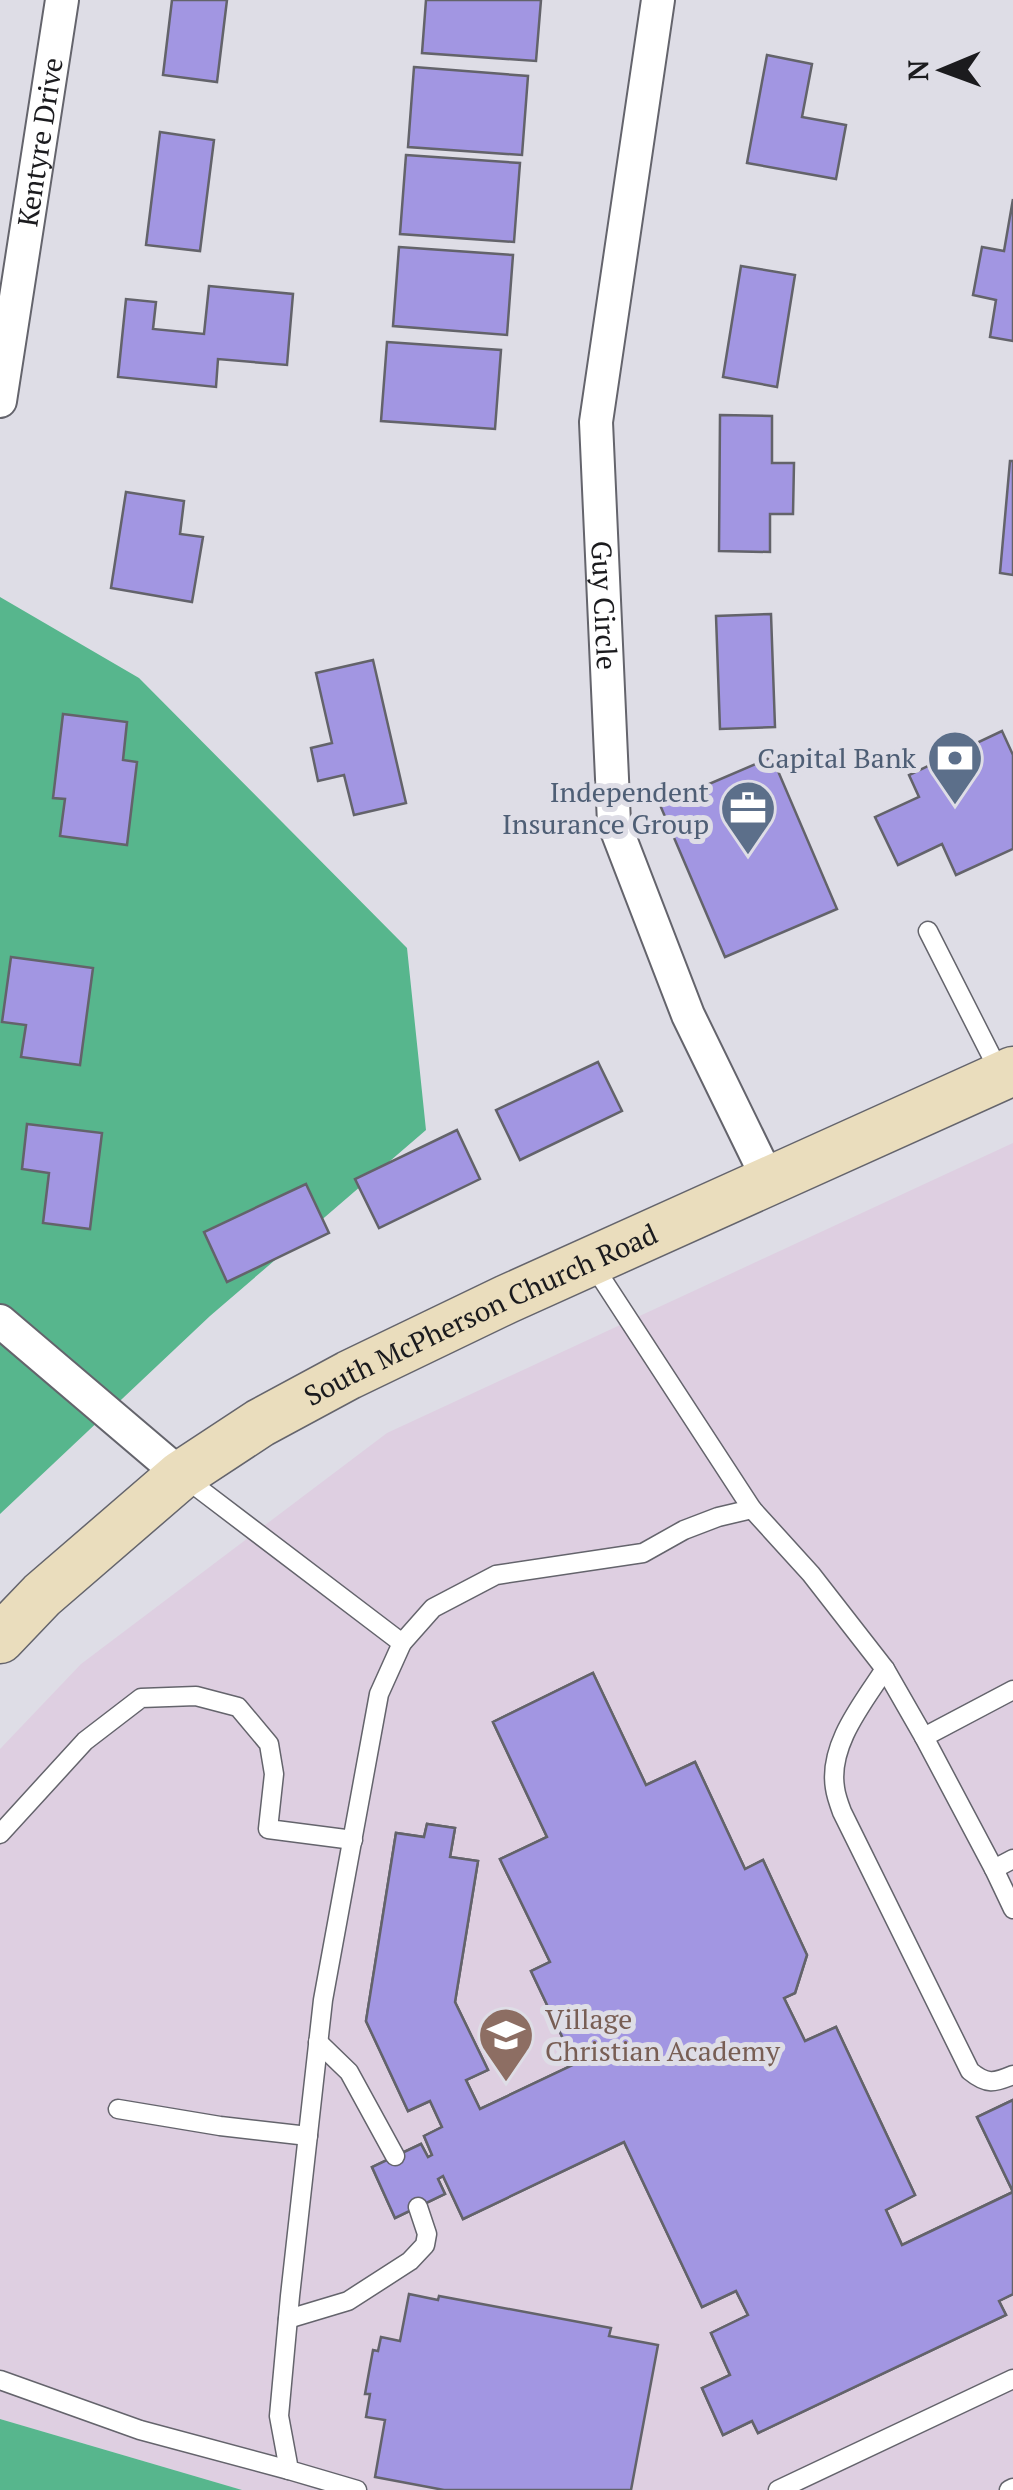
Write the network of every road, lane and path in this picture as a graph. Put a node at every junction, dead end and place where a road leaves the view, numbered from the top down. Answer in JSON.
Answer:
{"nodes":[{"id":1,"x":62,"y":0,"type":"edge"},
{"id":2,"x":658,"y":0,"type":"edge"},
{"id":3,"x":0,"y":401,"type":"edge"},
{"id":4,"x":928,"y":931,"type":"dead end"},
{"id":5,"x":1007,"y":1073,"type":"edge"},
{"id":6,"x":769,"y":1180,"type":"junction"},
{"id":7,"x":591,"y":1261,"type":"junction"},
{"id":8,"x":0,"y":1321,"type":"edge"},
{"id":9,"x":181,"y":1475,"type":"junction"},
{"id":10,"x":752,"y":1509,"type":"junction"},
{"id":11,"x":0,"y":1640,"type":"edge"},
{"id":12,"x":402,"y":1642,"type":"junction"},
{"id":13,"x":886,"y":1669,"type":"junction"},
{"id":14,"x":1013,"y":1690,"type":"edge"},
{"id":15,"x":924,"y":1736,"type":"junction"},
{"id":16,"x":0,"y":1834,"type":"edge"},
{"id":17,"x":353,"y":1840,"type":"junction"},
{"id":18,"x":1013,"y":1859,"type":"edge"},
{"id":19,"x":994,"y":1869,"type":"junction"},
{"id":20,"x":1013,"y":1909,"type":"edge"},
{"id":21,"x":318,"y":2042,"type":"junction"},
{"id":22,"x":1013,"y":2075,"type":"edge"},
{"id":23,"x":118,"y":2109,"type":"dead end"},
{"id":24,"x":308,"y":2136,"type":"junction"},
{"id":25,"x":395,"y":2156,"type":"dead end"},
{"id":26,"x":418,"y":2207,"type":"dead end"},
{"id":27,"x":288,"y":2319,"type":"junction"},
{"id":28,"x":1013,"y":2378,"type":"edge"},
{"id":29,"x":0,"y":2380,"type":"edge"},
{"id":30,"x":289,"y":2470,"type":"junction"},
{"id":31,"x":357,"y":2490,"type":"edge"},
{"id":32,"x":778,"y":2490,"type":"edge"}],
"edges":[{"from":1,"to":3,"type":"street","name":"Kentyre Drive"},
{"from":2,"to":6,"type":"street","name":"Guy Circle"},
{"from":4,"to":5,"type":"lane"},
{"from":5,"to":6,"type":"main road","name":"South McPherson Church Road"},
{"from":6,"to":7,"type":"main road","name":"South McPherson Church Road"},
{"from":7,"to":9,"type":"main road","name":"South McPherson Church Road"},
{"from":7,"to":10,"type":"lane"},
{"from":8,"to":9,"type":"street"},
{"from":9,"to":11,"type":"main road","name":"South McPherson Church Road"},
{"from":9,"to":12,"type":"lane"},
{"from":10,"to":12,"type":"lane"},
{"from":10,"to":13,"type":"lane"},
{"from":12,"to":17,"type":"lane"},
{"from":13,"to":15,"type":"lane"},
{"from":13,"to":22,"type":"lane"},
{"from":14,"to":15,"type":"lane"},
{"from":15,"to":19,"type":"lane"},
{"from":16,"to":17,"type":"lane"},
{"from":17,"to":21,"type":"lane"},
{"from":18,"to":19,"type":"lane"},
{"from":19,"to":20,"type":"lane"},
{"from":21,"to":24,"type":"lane"},
{"from":21,"to":25,"type":"lane"},
{"from":23,"to":24,"type":"lane"},
{"from":24,"to":27,"type":"lane"},
{"from":26,"to":27,"type":"lane"},
{"from":27,"to":30,"type":"lane"},
{"from":28,"to":32,"type":"lane"},
{"from":29,"to":30,"type":"lane"},
{"from":30,"to":31,"type":"lane"}]}
